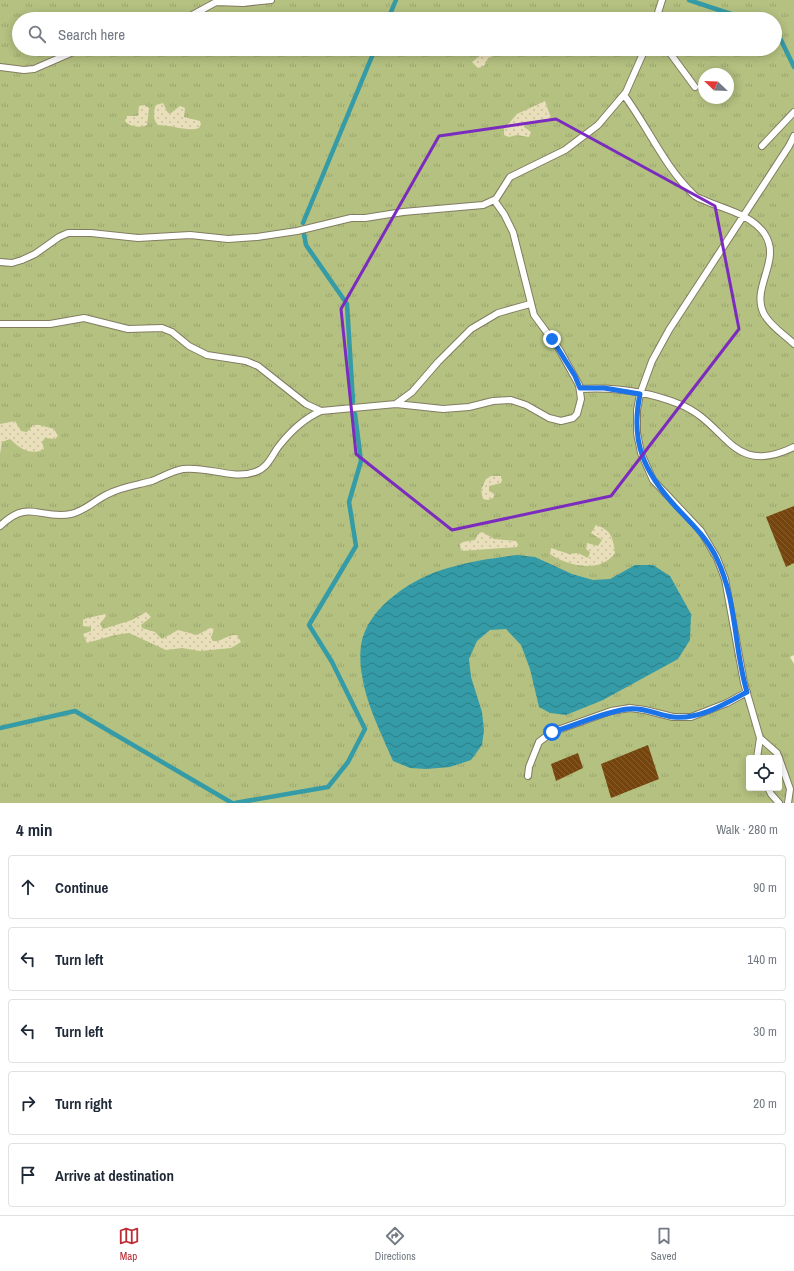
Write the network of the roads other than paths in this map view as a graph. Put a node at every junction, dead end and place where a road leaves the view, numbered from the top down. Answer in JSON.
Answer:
{"nodes":[{"id":1,"x":271,"y":0,"type":"edge"},
{"id":2,"x":662,"y":0,"type":"edge"},
{"id":3,"x":198,"y":12,"type":"edge"},
{"id":4,"x":658,"y":12,"type":"edge"},
{"id":5,"x":63,"y":56,"type":"edge"},
{"id":6,"x":642,"y":56,"type":"edge"},
{"id":7,"x":672,"y":56,"type":"edge"},
{"id":8,"x":0,"y":67,"type":"edge"},
{"id":9,"x":695,"y":88,"type":"dead end"},
{"id":10,"x":624,"y":95,"type":"junction"},
{"id":11,"x":794,"y":112,"type":"edge"},
{"id":12,"x":794,"y":136,"type":"edge"},
{"id":13,"x":762,"y":146,"type":"dead end"},
{"id":14,"x":494,"y":200,"type":"junction"},
{"id":15,"x":744,"y":216,"type":"junction"},
{"id":16,"x":0,"y":262,"type":"edge"},
{"id":17,"x":530,"y":304,"type":"junction"},
{"id":18,"x":0,"y":324,"type":"edge"},
{"id":19,"x":794,"y":344,"type":"edge"},
{"id":20,"x":580,"y":388,"type":"junction"},
{"id":21,"x":640,"y":394,"type":"junction"},
{"id":22,"x":396,"y":404,"type":"junction"},
{"id":23,"x":321,"y":411,"type":"junction"},
{"id":24,"x":794,"y":447,"type":"edge"},
{"id":25,"x":0,"y":526,"type":"edge"},
{"id":26,"x":747,"y":692,"type":"junction"},
{"id":27,"x":760,"y":738,"type":"junction"},
{"id":28,"x":757,"y":755,"type":"edge"},
{"id":29,"x":778,"y":755,"type":"edge"},
{"id":30,"x":782,"y":766,"type":"edge"},
{"id":31,"x":528,"y":776,"type":"dead end"},
{"id":32,"x":770,"y":791,"type":"edge"},
{"id":33,"x":779,"y":803,"type":"edge"},
{"id":34,"x":788,"y":803,"type":"edge"}],
"edges":[{"from":1,"to":3,"type":"lane"},
{"from":2,"to":4,"type":"lane"},
{"from":5,"to":8,"type":"lane"},
{"from":6,"to":10,"type":"lane"},
{"from":7,"to":9,"type":"lane"},
{"from":10,"to":14,"type":"lane"},
{"from":10,"to":15,"type":"lane"},
{"from":11,"to":13,"type":"lane"},
{"from":12,"to":15,"type":"lane"},
{"from":14,"to":16,"type":"lane"},
{"from":14,"to":17,"type":"lane"},
{"from":15,"to":19,"type":"lane"},
{"from":15,"to":21,"type":"lane"},
{"from":17,"to":20,"type":"lane"},
{"from":17,"to":22,"type":"lane"},
{"from":18,"to":23,"type":"lane"},
{"from":20,"to":21,"type":"lane"},
{"from":20,"to":22,"type":"lane"},
{"from":21,"to":24,"type":"lane"},
{"from":21,"to":26,"type":"lane"},
{"from":22,"to":23,"type":"lane"},
{"from":23,"to":25,"type":"lane"},
{"from":26,"to":27,"type":"lane"},
{"from":26,"to":31,"type":"lane"},
{"from":27,"to":28,"type":"lane"},
{"from":27,"to":29,"type":"lane"},
{"from":30,"to":34,"type":"lane"},
{"from":32,"to":33,"type":"lane"}]}
